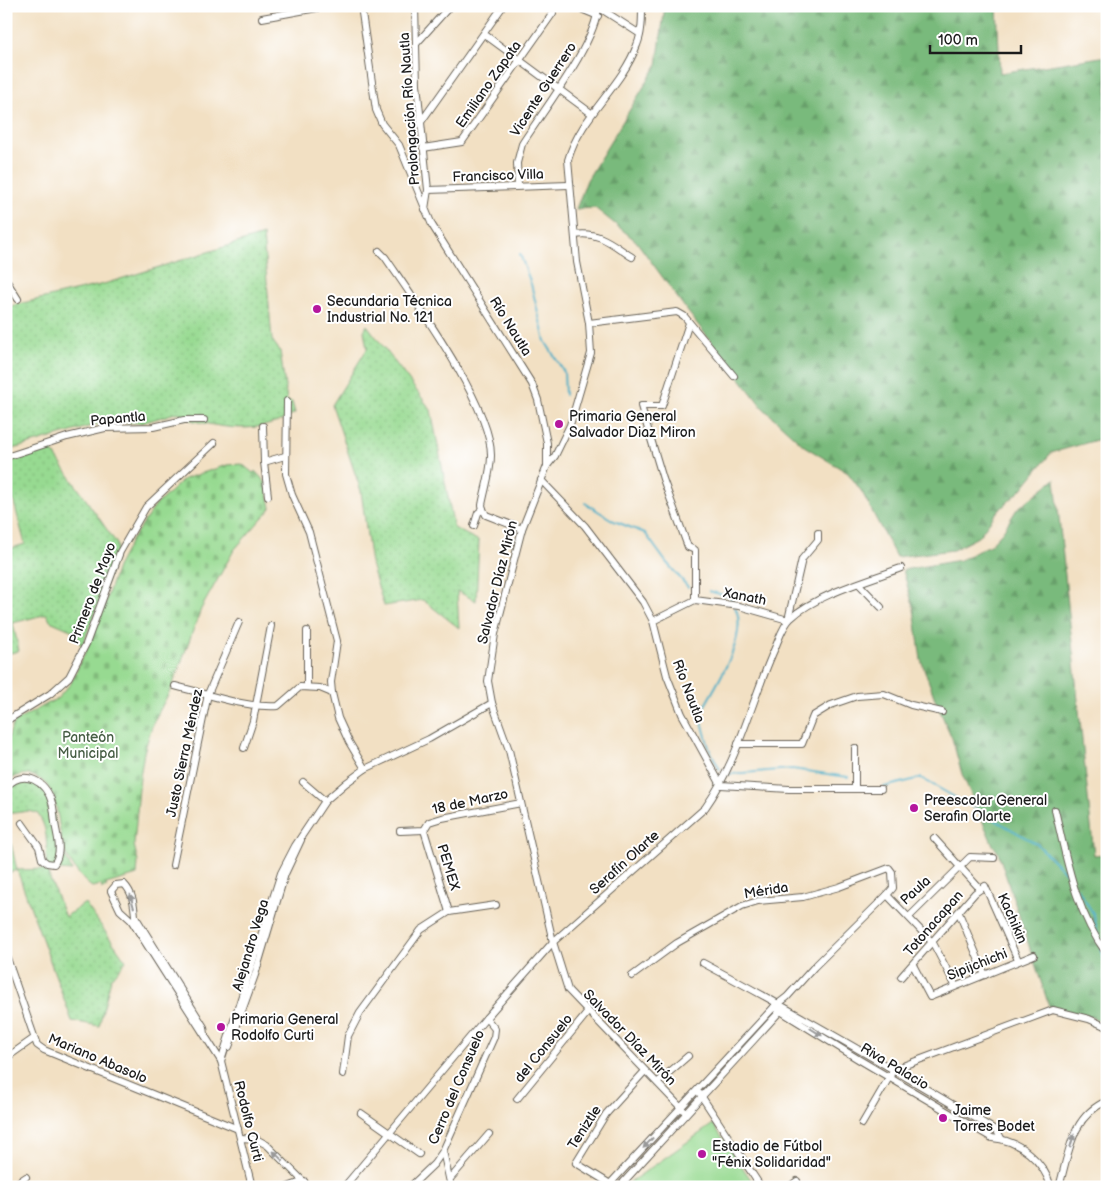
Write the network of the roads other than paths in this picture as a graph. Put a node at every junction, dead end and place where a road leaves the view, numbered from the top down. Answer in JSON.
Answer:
{"nodes":[{"id":1,"x":328,"y":6,"type":"edge"},
{"id":2,"x":361,"y":6,"type":"edge"},
{"id":3,"x":415,"y":6,"type":"edge"},
{"id":4,"x":450,"y":6,"type":"edge"},
{"id":5,"x":504,"y":6,"type":"edge"},
{"id":6,"x":552,"y":6,"type":"edge"},
{"id":7,"x":574,"y":6,"type":"edge"},
{"id":8,"x":598,"y":6,"type":"edge"},
{"id":9,"x":642,"y":6,"type":"edge"},
{"id":10,"x":598,"y":16,"type":"junction"},
{"id":11,"x":262,"y":18,"type":"dead end"},
{"id":12,"x":484,"y":34,"type":"junction"},
{"id":13,"x":640,"y":34,"type":"junction"},
{"id":14,"x":416,"y":44,"type":"junction"},
{"id":15,"x":520,"y":61,"type":"junction"},
{"id":16,"x":558,"y":88,"type":"junction"},
{"id":17,"x":591,"y":113,"type":"junction"},
{"id":18,"x":421,"y":122,"type":"junction"},
{"id":19,"x":423,"y":148,"type":"junction"},
{"id":20,"x":569,"y":185,"type":"junction"},
{"id":21,"x":518,"y":186,"type":"junction"},
{"id":22,"x":428,"y":190,"type":"junction"},
{"id":23,"x":425,"y":210,"type":"junction"},
{"id":24,"x":575,"y":235,"type":"junction"},
{"id":25,"x":379,"y":251,"type":"dead end"},
{"id":26,"x":632,"y":257,"type":"dead end"},
{"id":27,"x":6,"y":280,"type":"edge"},
{"id":28,"x":18,"y":299,"type":"dead end"},
{"id":29,"x":589,"y":323,"type":"junction"},
{"id":30,"x":688,"y":323,"type":"junction"},
{"id":31,"x":734,"y":376,"type":"dead end"},
{"id":32,"x":286,"y":401,"type":"dead end"},
{"id":33,"x":204,"y":420,"type":"dead end"},
{"id":34,"x":263,"y":426,"type":"dead end"},
{"id":35,"x":214,"y":443,"type":"dead end"},
{"id":36,"x":285,"y":456,"type":"junction"},
{"id":37,"x":6,"y":457,"type":"edge"},
{"id":38,"x":264,"y":462,"type":"junction"},
{"id":39,"x":547,"y":466,"type":"junction"},
{"id":40,"x":541,"y":480,"type":"junction"},
{"id":41,"x":268,"y":496,"type":"dead end"},
{"id":42,"x":483,"y":510,"type":"junction"},
{"id":43,"x":474,"y":526,"type":"dead end"},
{"id":44,"x":522,"y":530,"type":"junction"},
{"id":45,"x":818,"y":533,"type":"dead end"},
{"id":46,"x":901,"y":568,"type":"dead end"},
{"id":47,"x":859,"y":584,"type":"junction"},
{"id":48,"x":696,"y":600,"type":"junction"},
{"id":49,"x":881,"y":607,"type":"dead end"},
{"id":50,"x":788,"y":620,"type":"junction"},
{"id":51,"x":653,"y":621,"type":"junction"},
{"id":52,"x":239,"y":622,"type":"dead end"},
{"id":53,"x":271,"y":626,"type":"dead end"},
{"id":54,"x":307,"y":631,"type":"dead end"},
{"id":55,"x":175,"y":686,"type":"dead end"},
{"id":56,"x":307,"y":687,"type":"junction"},
{"id":57,"x":332,"y":693,"type":"junction"},
{"id":58,"x":208,"y":694,"type":"junction"},
{"id":59,"x":492,"y":703,"type":"junction"},
{"id":60,"x":254,"y":705,"type":"junction"},
{"id":61,"x":942,"y":712,"type":"dead end"},
{"id":62,"x":6,"y":721,"type":"edge"},
{"id":63,"x":738,"y":744,"type":"junction"},
{"id":64,"x":244,"y":748,"type":"dead end"},
{"id":65,"x":855,"y":748,"type":"dead end"},
{"id":66,"x":365,"y":769,"type":"junction"},
{"id":67,"x":303,"y":782,"type":"dead end"},
{"id":68,"x":721,"y":785,"type":"junction"},
{"id":69,"x":6,"y":787,"type":"edge"},
{"id":70,"x":855,"y":787,"type":"junction"},
{"id":71,"x":881,"y":789,"type":"dead end"},
{"id":72,"x":325,"y":801,"type":"junction"},
{"id":73,"x":520,"y":802,"type":"junction"},
{"id":74,"x":1055,"y":810,"type":"dead end"},
{"id":75,"x":22,"y":823,"type":"dead end"},
{"id":76,"x":424,"y":830,"type":"junction"},
{"id":77,"x":400,"y":831,"type":"dead end"},
{"id":78,"x":934,"y":838,"type":"dead end"},
{"id":79,"x":994,"y":858,"type":"dead end"},
{"id":80,"x":173,"y":865,"type":"dead end"},
{"id":81,"x":960,"y":865,"type":"junction"},
{"id":82,"x":982,"y":888,"type":"junction"},
{"id":83,"x":887,"y":895,"type":"junction"},
{"id":84,"x":496,"y":905,"type":"dead end"},
{"id":85,"x":450,"y":912,"type":"junction"},
{"id":86,"x":960,"y":913,"type":"junction"},
{"id":87,"x":909,"y":917,"type":"junction"},
{"id":88,"x":133,"y":918,"type":"junction"},
{"id":89,"x":553,"y":942,"type":"junction"},
{"id":90,"x":933,"y":943,"type":"junction"},
{"id":91,"x":1107,"y":954,"type":"edge"},
{"id":92,"x":6,"y":955,"type":"edge"},
{"id":93,"x":1034,"y":955,"type":"dead end"},
{"id":94,"x":1018,"y":960,"type":"junction"},
{"id":95,"x":704,"y":963,"type":"dead end"},
{"id":96,"x":913,"y":965,"type":"junction"},
{"id":97,"x":985,"y":975,"type":"junction"},
{"id":98,"x":632,"y":976,"type":"dead end"},
{"id":99,"x":901,"y":977,"type":"dead end"},
{"id":100,"x":955,"y":985,"type":"junction"},
{"id":101,"x":779,"y":1006,"type":"junction"},
{"id":102,"x":588,"y":1012,"type":"junction"},
{"id":103,"x":486,"y":1018,"type":"junction"},
{"id":104,"x":1107,"y":1027,"type":"edge"},
{"id":105,"x":33,"y":1039,"type":"junction"},
{"id":106,"x":853,"y":1046,"type":"junction"},
{"id":107,"x":849,"y":1053,"type":"junction"},
{"id":108,"x":688,"y":1056,"type":"dead end"},
{"id":109,"x":6,"y":1058,"type":"edge"},
{"id":110,"x":221,"y":1061,"type":"junction"},
{"id":111,"x":894,"y":1070,"type":"junction"},
{"id":112,"x":645,"y":1071,"type":"junction"},
{"id":113,"x":343,"y":1074,"type":"dead end"},
{"id":114,"x":889,"y":1077,"type":"junction"},
{"id":115,"x":658,"y":1082,"type":"junction"},
{"id":116,"x":699,"y":1092,"type":"junction"},
{"id":117,"x":517,"y":1099,"type":"dead end"},
{"id":118,"x":1107,"y":1101,"type":"edge"},
{"id":119,"x":683,"y":1110,"type":"junction"},
{"id":120,"x":361,"y":1113,"type":"dead end"},
{"id":121,"x":862,"y":1124,"type":"dead end"},
{"id":122,"x":238,"y":1129,"type":"junction"},
{"id":123,"x":389,"y":1134,"type":"junction"},
{"id":124,"x":489,"y":1134,"type":"dead end"},
{"id":125,"x":241,"y":1138,"type":"junction"},
{"id":126,"x":1000,"y":1138,"type":"junction"},
{"id":127,"x":443,"y":1151,"type":"junction"},
{"id":128,"x":419,"y":1154,"type":"dead end"},
{"id":129,"x":26,"y":1178,"type":"dead end"},
{"id":130,"x":450,"y":1179,"type":"junction"},
{"id":131,"x":798,"y":1181,"type":"dead end"},
{"id":132,"x":307,"y":1184,"type":"edge"},
{"id":133,"x":610,"y":1186,"type":"edge"},
{"id":134,"x":11,"y":1187,"type":"edge"},
{"id":135,"x":252,"y":1187,"type":"edge"},
{"id":136,"x":288,"y":1187,"type":"edge"},
{"id":137,"x":344,"y":1187,"type":"edge"},
{"id":138,"x":410,"y":1187,"type":"edge"},
{"id":139,"x":451,"y":1187,"type":"edge"},
{"id":140,"x":618,"y":1187,"type":"edge"},
{"id":141,"x":761,"y":1187,"type":"edge"},
{"id":142,"x":789,"y":1187,"type":"edge"},
{"id":143,"x":1051,"y":1187,"type":"edge"},
{"id":144,"x":1059,"y":1187,"type":"edge"}],
"edges":[{"from":1,"to":11,"type":"street"},
{"from":2,"to":23,"type":"street","name":"Río Nautla"},
{"from":3,"to":14,"type":"street","name":"Prolongación Río Nautla"},
{"from":4,"to":14,"type":"street"},
{"from":5,"to":12,"type":"street"},
{"from":6,"to":15,"type":"street","name":"Emiliano Zapata"},
{"from":7,"to":10,"type":"street"},
{"from":8,"to":10,"type":"street","name":"Vicente Guerrero"},
{"from":8,"to":13,"type":"street"},
{"from":9,"to":13,"type":"street","name":"Salvador Díaz Mirón"},
{"from":10,"to":16,"type":"street","name":"Vicente Guerrero"},
{"from":12,"to":15,"type":"street"},
{"from":12,"to":18,"type":"street"},
{"from":13,"to":17,"type":"street","name":"Salvador Díaz Mirón"},
{"from":14,"to":18,"type":"street","name":"Prolongación Río Nautla"},
{"from":15,"to":16,"type":"street"},
{"from":15,"to":19,"type":"street","name":"Emiliano Zapata"},
{"from":16,"to":17,"type":"street"},
{"from":16,"to":21,"type":"street","name":"Vicente Guerrero"},
{"from":17,"to":20,"type":"street","name":"Salvador Díaz Mirón"},
{"from":18,"to":19,"type":"street","name":"Prolongación Río Nautla"},
{"from":19,"to":22,"type":"street","name":"Prolongación Río Nautla"},
{"from":20,"to":21,"type":"street","name":"Francisco Villa"},
{"from":20,"to":24,"type":"street","name":"Salvador Díaz Mirón"},
{"from":21,"to":22,"type":"street","name":"Francisco Villa"},
{"from":22,"to":23,"type":"street","name":"Prolongación Río Nautla"},
{"from":23,"to":39,"type":"street","name":"Río Nautla"},
{"from":24,"to":26,"type":"street"},
{"from":24,"to":29,"type":"street","name":"Salvador Díaz Mirón"},
{"from":25,"to":42,"type":"street"},
{"from":27,"to":28,"type":"street"},
{"from":29,"to":30,"type":"street"},
{"from":29,"to":39,"type":"street","name":"Salvador Díaz Mirón"},
{"from":30,"to":31,"type":"street"},
{"from":30,"to":48,"type":"street"},
{"from":32,"to":36,"type":"street"},
{"from":33,"to":37,"type":"street","name":"Papantla"},
{"from":34,"to":38,"type":"street"},
{"from":35,"to":62,"type":"street","name":"Primero de Mayo"},
{"from":36,"to":38,"type":"street"},
{"from":36,"to":57,"type":"street"},
{"from":38,"to":41,"type":"street"},
{"from":39,"to":40,"type":"street","name":"Salvador Díaz Mirón"},
{"from":40,"to":44,"type":"street","name":"Salvador Díaz Mirón"},
{"from":40,"to":51,"type":"street","name":"Río Nautla"},
{"from":42,"to":43,"type":"street"},
{"from":42,"to":44,"type":"street"},
{"from":44,"to":59,"type":"street","name":"Salvador Díaz Mirón"},
{"from":45,"to":50,"type":"street","name":"Serafín Olarte"},
{"from":46,"to":47,"type":"street"},
{"from":47,"to":49,"type":"street"},
{"from":47,"to":50,"type":"street"},
{"from":48,"to":50,"type":"street","name":"Xanath"},
{"from":48,"to":51,"type":"street"},
{"from":50,"to":63,"type":"street","name":"Serafín Olarte"},
{"from":51,"to":68,"type":"street","name":"Río Nautla"},
{"from":52,"to":58,"type":"street","name":"Justo Sierra Méndez"},
{"from":53,"to":60,"type":"street"},
{"from":54,"to":56,"type":"street"},
{"from":55,"to":58,"type":"street"},
{"from":56,"to":57,"type":"street"},
{"from":56,"to":60,"type":"street"},
{"from":57,"to":66,"type":"street"},
{"from":58,"to":60,"type":"street"},
{"from":58,"to":80,"type":"street","name":"Justo Sierra Méndez"},
{"from":59,"to":66,"type":"street","name":"Alejandro Vega"},
{"from":59,"to":73,"type":"street","name":"Salvador Díaz Mirón"},
{"from":60,"to":64,"type":"street"},
{"from":61,"to":63,"type":"street"},
{"from":63,"to":68,"type":"street","name":"Serafín Olarte"},
{"from":65,"to":70,"type":"street"},
{"from":66,"to":72,"type":"street","name":"Alejandro Vega"},
{"from":67,"to":72,"type":"street"},
{"from":68,"to":70,"type":"street"},
{"from":68,"to":89,"type":"street","name":"Serafín Olarte"},
{"from":69,"to":75,"type":"street"},
{"from":70,"to":71,"type":"street"},
{"from":72,"to":110,"type":"street","name":"Alejandro Vega"},
{"from":73,"to":76,"type":"street","name":"18 de Marzo"},
{"from":73,"to":89,"type":"street","name":"Salvador Díaz Mirón"},
{"from":74,"to":91,"type":"street"},
{"from":76,"to":77,"type":"street","name":"18 de Marzo"},
{"from":76,"to":85,"type":"street","name":"PEMEX"},
{"from":78,"to":81,"type":"street"},
{"from":79,"to":81,"type":"street","name":"Paula"},
{"from":81,"to":82,"type":"street"},
{"from":81,"to":87,"type":"street","name":"Paula"},
{"from":82,"to":86,"type":"street","name":"Totonacapan"},
{"from":82,"to":94,"type":"street","name":"Kachikin"},
{"from":83,"to":87,"type":"street","name":"Paula"},
{"from":83,"to":98,"type":"street","name":"Mérida"},
{"from":83,"to":101,"type":"street"},
{"from":84,"to":85,"type":"street"},
{"from":85,"to":113,"type":"street"},
{"from":86,"to":90,"type":"street","name":"Totonacapan"},
{"from":86,"to":97,"type":"street"},
{"from":87,"to":90,"type":"street"},
{"from":88,"to":88,"type":"street","one_way":true},
{"from":88,"to":110,"type":"street","name":"Rodolfo Curti"},
{"from":89,"to":102,"type":"street","name":"Salvador Díaz Mirón"},
{"from":89,"to":103,"type":"street","name":"Serafín Olarte"},
{"from":90,"to":96,"type":"street","name":"Totonacapan"},
{"from":90,"to":100,"type":"street"},
{"from":92,"to":105,"type":"street","name":"Mariano Abasolo"},
{"from":93,"to":94,"type":"street","name":"Sipijchichi"},
{"from":94,"to":97,"type":"street","name":"Sipijchichi"},
{"from":95,"to":101,"type":"street","name":"Riva Palacio"},
{"from":96,"to":99,"type":"street","name":"Totonacapan"},
{"from":96,"to":100,"type":"street","name":"Sipijchichi"},
{"from":97,"to":100,"type":"street","name":"Sipijchichi"},
{"from":101,"to":106,"type":"street","name":"Riva Palacio"},
{"from":101,"to":107,"type":"street","name":"Riva Palacio","one_way":true},
{"from":101,"to":116,"type":"street"},
{"from":102,"to":112,"type":"street","name":"Salvador Díaz Mirón"},
{"from":102,"to":117,"type":"street","name":"del Consuelo"},
{"from":103,"to":123,"type":"street","name":"Serafín Olarte"},
{"from":103,"to":127,"type":"street","name":"Cerro del Consuelo"},
{"from":104,"to":111,"type":"street"},
{"from":105,"to":109,"type":"street"},
{"from":105,"to":122,"type":"street","name":"Mariano Abasolo"},
{"from":106,"to":107,"type":"street"},
{"from":106,"to":111,"type":"street","name":"Riva Palacio"},
{"from":107,"to":114,"type":"street","name":"Riva Palacio"},
{"from":108,"to":115,"type":"street"},
{"from":110,"to":122,"type":"street","name":"Rodolfo Curti"},
{"from":111,"to":114,"type":"street"},
{"from":111,"to":126,"type":"street","name":"Riva Palacio"},
{"from":112,"to":115,"type":"street","name":"Salvador Díaz Mirón"},
{"from":112,"to":133,"type":"street","name":"Teniztle"},
{"from":114,"to":121,"type":"street"},
{"from":114,"to":126,"type":"street","name":"Riva Palacio"},
{"from":115,"to":119,"type":"street","name":"Salvador Díaz Mirón"},
{"from":116,"to":119,"type":"street"},
{"from":116,"to":141,"type":"street"},
{"from":144,"to":118,"type":"street","one_way":true},
{"from":119,"to":133,"type":"street","one_way":true},
{"from":119,"to":140,"type":"street"},
{"from":120,"to":123,"type":"street"},
{"from":122,"to":125,"type":"street","name":"Rodolfo Curti"},
{"from":123,"to":128,"type":"street"},
{"from":123,"to":137,"type":"street","name":"Serafín Olarte"},
{"from":124,"to":130,"type":"street"},
{"from":132,"to":125,"type":"street","one_way":true},
{"from":125,"to":135,"type":"street","name":"Rodolfo Curti"},
{"from":126,"to":143,"type":"street","name":"Riva Palacio"},
{"from":127,"to":130,"type":"street"},
{"from":127,"to":138,"type":"street","name":"Cerro del Consuelo"},
{"from":129,"to":134,"type":"street"},
{"from":130,"to":139,"type":"street"},
{"from":131,"to":142,"type":"street"},
{"from":132,"to":136,"type":"street"}]}
